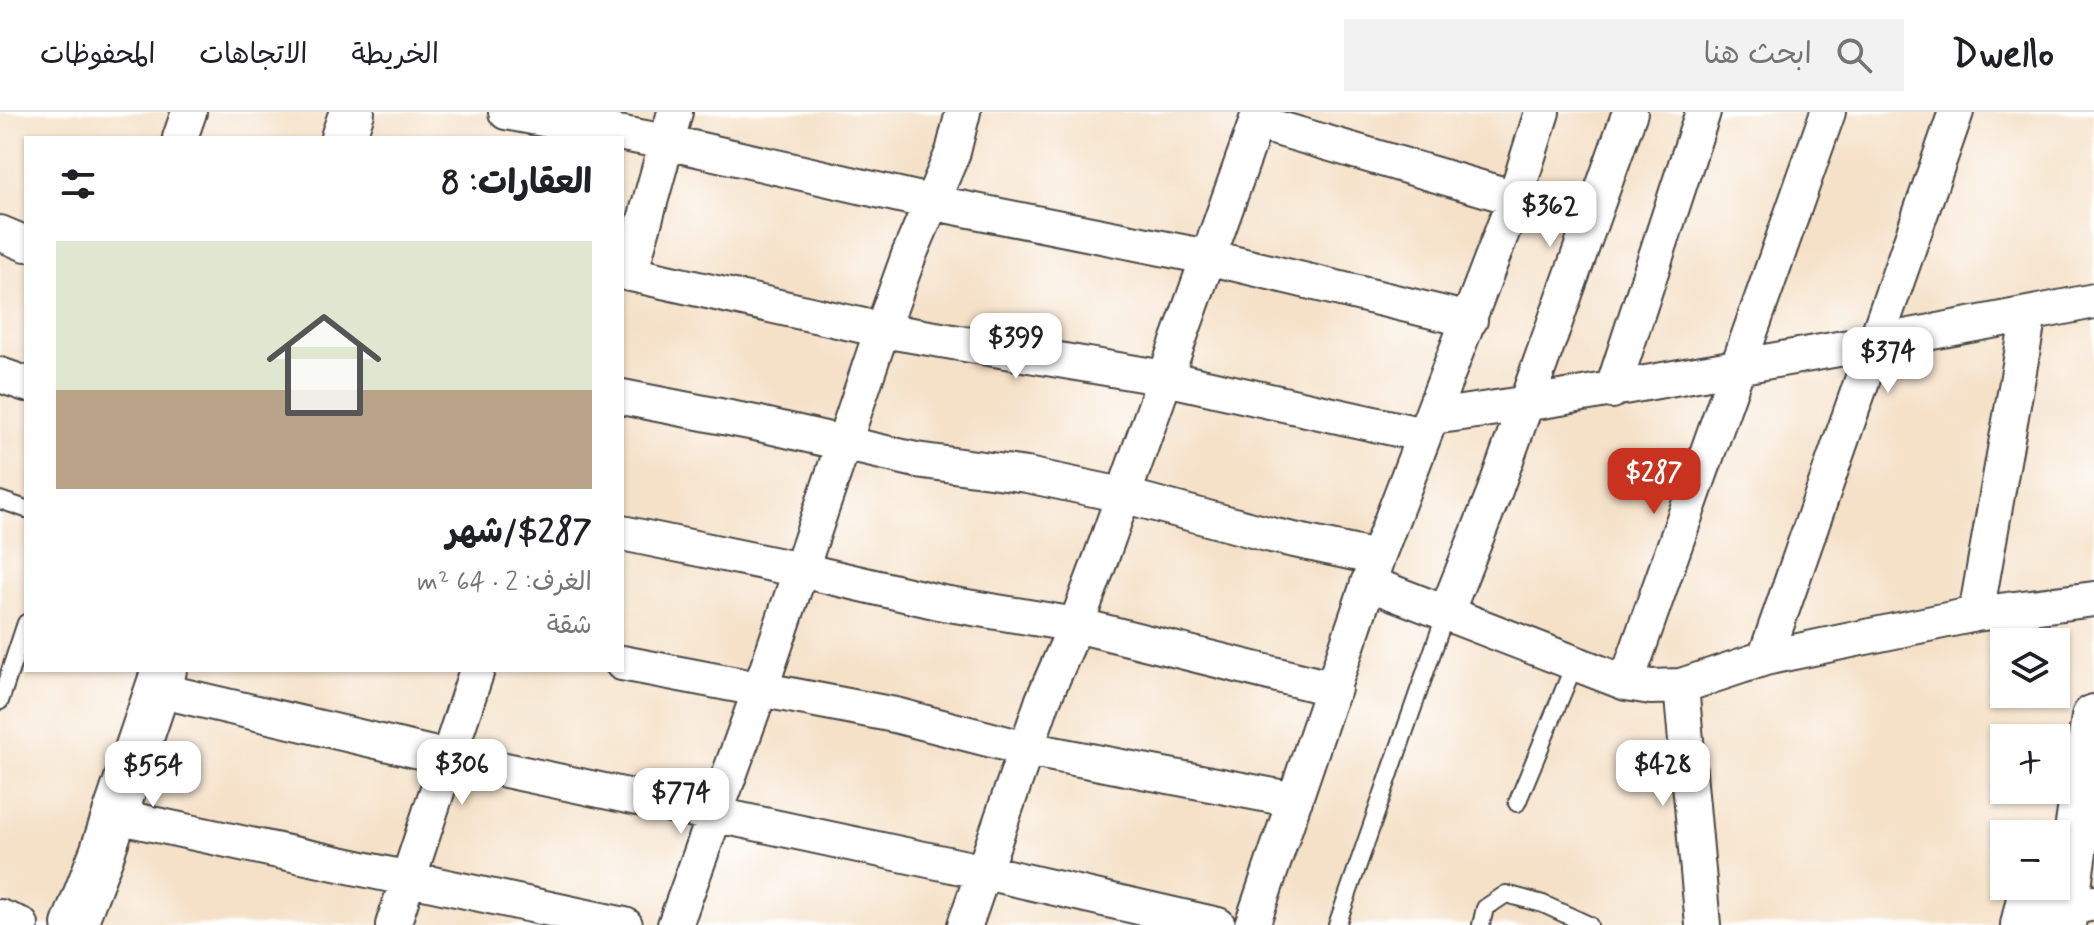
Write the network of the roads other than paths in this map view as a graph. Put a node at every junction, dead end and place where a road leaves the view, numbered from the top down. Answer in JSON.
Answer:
{"nodes":[{"id":1,"x":189,"y":112,"type":"edge"},
{"id":2,"x":352,"y":112,"type":"edge"},
{"id":3,"x":506,"y":112,"type":"edge"},
{"id":4,"x":963,"y":112,"type":"edge"},
{"id":5,"x":1542,"y":112,"type":"edge"},
{"id":6,"x":1630,"y":112,"type":"edge"},
{"id":7,"x":1703,"y":112,"type":"edge"},
{"id":8,"x":1828,"y":112,"type":"edge"},
{"id":9,"x":1956,"y":112,"type":"edge"},
{"id":10,"x":1258,"y":117,"type":"edge"},
{"id":11,"x":671,"y":127,"type":"edge"},
{"id":12,"x":181,"y":136,"type":"edge"},
{"id":13,"x":344,"y":136,"type":"edge"},
{"id":14,"x":1515,"y":198,"type":"junction"},
{"id":15,"x":930,"y":202,"type":"junction"},
{"id":16,"x":0,"y":233,"type":"edge"},
{"id":17,"x":24,"y":243,"type":"edge"},
{"id":18,"x":1207,"y":257,"type":"junction"},
{"id":19,"x":626,"y":273,"type":"edge"},
{"id":20,"x":2094,"y":301,"type":"edge"},
{"id":21,"x":2029,"y":314,"type":"junction"},
{"id":22,"x":1470,"y":320,"type":"junction"},
{"id":23,"x":882,"y":330,"type":"junction"},
{"id":24,"x":1875,"y":344,"type":"junction"},
{"id":25,"x":1736,"y":367,"type":"junction"},
{"id":26,"x":0,"y":375,"type":"edge"},
{"id":27,"x":1165,"y":378,"type":"junction"},
{"id":28,"x":24,"y":383,"type":"edge"},
{"id":29,"x":1612,"y":391,"type":"junction"},
{"id":30,"x":624,"y":397,"type":"edge"},
{"id":31,"x":1524,"y":405,"type":"junction"},
{"id":32,"x":1428,"y":426,"type":"junction"},
{"id":33,"x":842,"y":444,"type":"junction"},
{"id":34,"x":1122,"y":495,"type":"junction"},
{"id":35,"x":0,"y":500,"type":"edge"},
{"id":36,"x":24,"y":508,"type":"edge"},
{"id":37,"x":624,"y":533,"type":"edge"},
{"id":38,"x":801,"y":570,"type":"junction"},
{"id":39,"x":1372,"y":570,"type":"junction"},
{"id":40,"x":2094,"y":599,"type":"edge"},
{"id":41,"x":1446,"y":613,"type":"junction"},
{"id":42,"x":1976,"y":614,"type":"junction"},
{"id":43,"x":1076,"y":625,"type":"junction"},
{"id":44,"x":24,"y":629,"type":"edge"},
{"id":45,"x":0,"y":642,"type":"edge"},
{"id":46,"x":17,"y":648,"type":"junction"},
{"id":47,"x":1765,"y":658,"type":"junction"},
{"id":48,"x":624,"y":663,"type":"edge"},
{"id":49,"x":1575,"y":663,"type":"junction"},
{"id":50,"x":476,"y":672,"type":"edge"},
{"id":51,"x":161,"y":680,"type":"edge"},
{"id":52,"x":1626,"y":683,"type":"junction"},
{"id":53,"x":1681,"y":686,"type":"junction"},
{"id":54,"x":1334,"y":689,"type":"junction"},
{"id":55,"x":760,"y":690,"type":"junction"},
{"id":56,"x":0,"y":701,"type":"edge"},
{"id":57,"x":2094,"y":716,"type":"edge"},
{"id":58,"x":1027,"y":749,"type":"junction"},
{"id":59,"x":449,"y":758,"type":"junction"},
{"id":60,"x":1295,"y":800,"type":"junction"},
{"id":61,"x":1517,"y":803,"type":"dead end"},
{"id":62,"x":716,"y":814,"type":"junction"},
{"id":63,"x":115,"y":816,"type":"junction"},
{"id":64,"x":2053,"y":820,"type":"edge"},
{"id":65,"x":985,"y":872,"type":"junction"},
{"id":66,"x":410,"y":880,"type":"junction"},
{"id":67,"x":2050,"y":910,"type":"edge"},
{"id":68,"x":0,"y":917,"type":"edge"},
{"id":69,"x":21,"y":925,"type":"edge"},
{"id":70,"x":74,"y":925,"type":"edge"},
{"id":71,"x":393,"y":925,"type":"edge"},
{"id":72,"x":625,"y":925,"type":"edge"},
{"id":73,"x":675,"y":925,"type":"edge"},
{"id":74,"x":965,"y":925,"type":"edge"},
{"id":75,"x":1218,"y":925,"type":"edge"},
{"id":76,"x":1252,"y":925,"type":"edge"},
{"id":77,"x":1337,"y":925,"type":"edge"},
{"id":78,"x":1481,"y":925,"type":"edge"},
{"id":79,"x":1589,"y":925,"type":"edge"},
{"id":80,"x":1703,"y":925,"type":"edge"}],
"edges":[{"from":1,"to":12,"type":"street"},
{"from":2,"to":13,"type":"main road"},
{"from":3,"to":11,"type":"street"},
{"from":4,"to":15,"type":"street"},
{"from":5,"to":14,"type":"street"},
{"from":6,"to":31,"type":"street"},
{"from":7,"to":29,"type":"street"},
{"from":8,"to":25,"type":"street"},
{"from":9,"to":24,"type":"street"},
{"from":10,"to":14,"type":"street"},
{"from":10,"to":18,"type":"street"},
{"from":11,"to":15,"type":"street"},
{"from":11,"to":19,"type":"street"},
{"from":14,"to":22,"type":"street"},
{"from":15,"to":18,"type":"street"},
{"from":15,"to":23,"type":"street"},
{"from":16,"to":17,"type":"street"},
{"from":18,"to":22,"type":"street"},
{"from":18,"to":27,"type":"street"},
{"from":19,"to":23,"type":"street"},
{"from":20,"to":21,"type":"street"},
{"from":21,"to":24,"type":"street"},
{"from":21,"to":42,"type":"street"},
{"from":22,"to":32,"type":"street"},
{"from":23,"to":27,"type":"street"},
{"from":23,"to":33,"type":"street"},
{"from":24,"to":25,"type":"street"},
{"from":24,"to":47,"type":"street"},
{"from":25,"to":29,"type":"street"},
{"from":25,"to":52,"type":"street"},
{"from":26,"to":28,"type":"street"},
{"from":27,"to":32,"type":"street"},
{"from":27,"to":34,"type":"street"},
{"from":29,"to":31,"type":"street"},
{"from":30,"to":33,"type":"street"},
{"from":31,"to":32,"type":"street"},
{"from":31,"to":41,"type":"street"},
{"from":32,"to":39,"type":"street"},
{"from":33,"to":34,"type":"street"},
{"from":33,"to":38,"type":"street"},
{"from":34,"to":39,"type":"street"},
{"from":34,"to":43,"type":"street"},
{"from":35,"to":36,"type":"lane"},
{"from":37,"to":38,"type":"street"},
{"from":38,"to":43,"type":"street"},
{"from":38,"to":55,"type":"street"},
{"from":39,"to":41,"type":"street"},
{"from":39,"to":54,"type":"street"},
{"from":40,"to":42,"type":"street"},
{"from":41,"to":49,"type":"street"},
{"from":41,"to":77,"type":"lane"},
{"from":42,"to":47,"type":"street"},
{"from":43,"to":54,"type":"street"},
{"from":43,"to":58,"type":"street"},
{"from":44,"to":46,"type":"lane"},
{"from":45,"to":46,"type":"lane"},
{"from":46,"to":56,"type":"lane"},
{"from":47,"to":53,"type":"street"},
{"from":48,"to":55,"type":"street"},
{"from":49,"to":52,"type":"street"},
{"from":49,"to":61,"type":"lane"},
{"from":50,"to":59,"type":"street"},
{"from":51,"to":59,"type":"street"},
{"from":51,"to":63,"type":"main road"},
{"from":52,"to":53,"type":"street"},
{"from":53,"to":80,"type":"street"},
{"from":54,"to":60,"type":"street"},
{"from":55,"to":58,"type":"street"},
{"from":55,"to":62,"type":"street"},
{"from":57,"to":64,"type":"main road"},
{"from":57,"to":67,"type":"main road"},
{"from":58,"to":60,"type":"street"},
{"from":58,"to":65,"type":"street"},
{"from":59,"to":62,"type":"street"},
{"from":59,"to":66,"type":"street"},
{"from":60,"to":76,"type":"street"},
{"from":62,"to":65,"type":"street"},
{"from":62,"to":73,"type":"street"},
{"from":63,"to":66,"type":"street"},
{"from":63,"to":70,"type":"main road"},
{"from":65,"to":74,"type":"street"},
{"from":65,"to":75,"type":"street"},
{"from":66,"to":71,"type":"street"},
{"from":66,"to":72,"type":"street"},
{"from":68,"to":69,"type":"street"},
{"from":78,"to":79,"type":"lane"}]}
